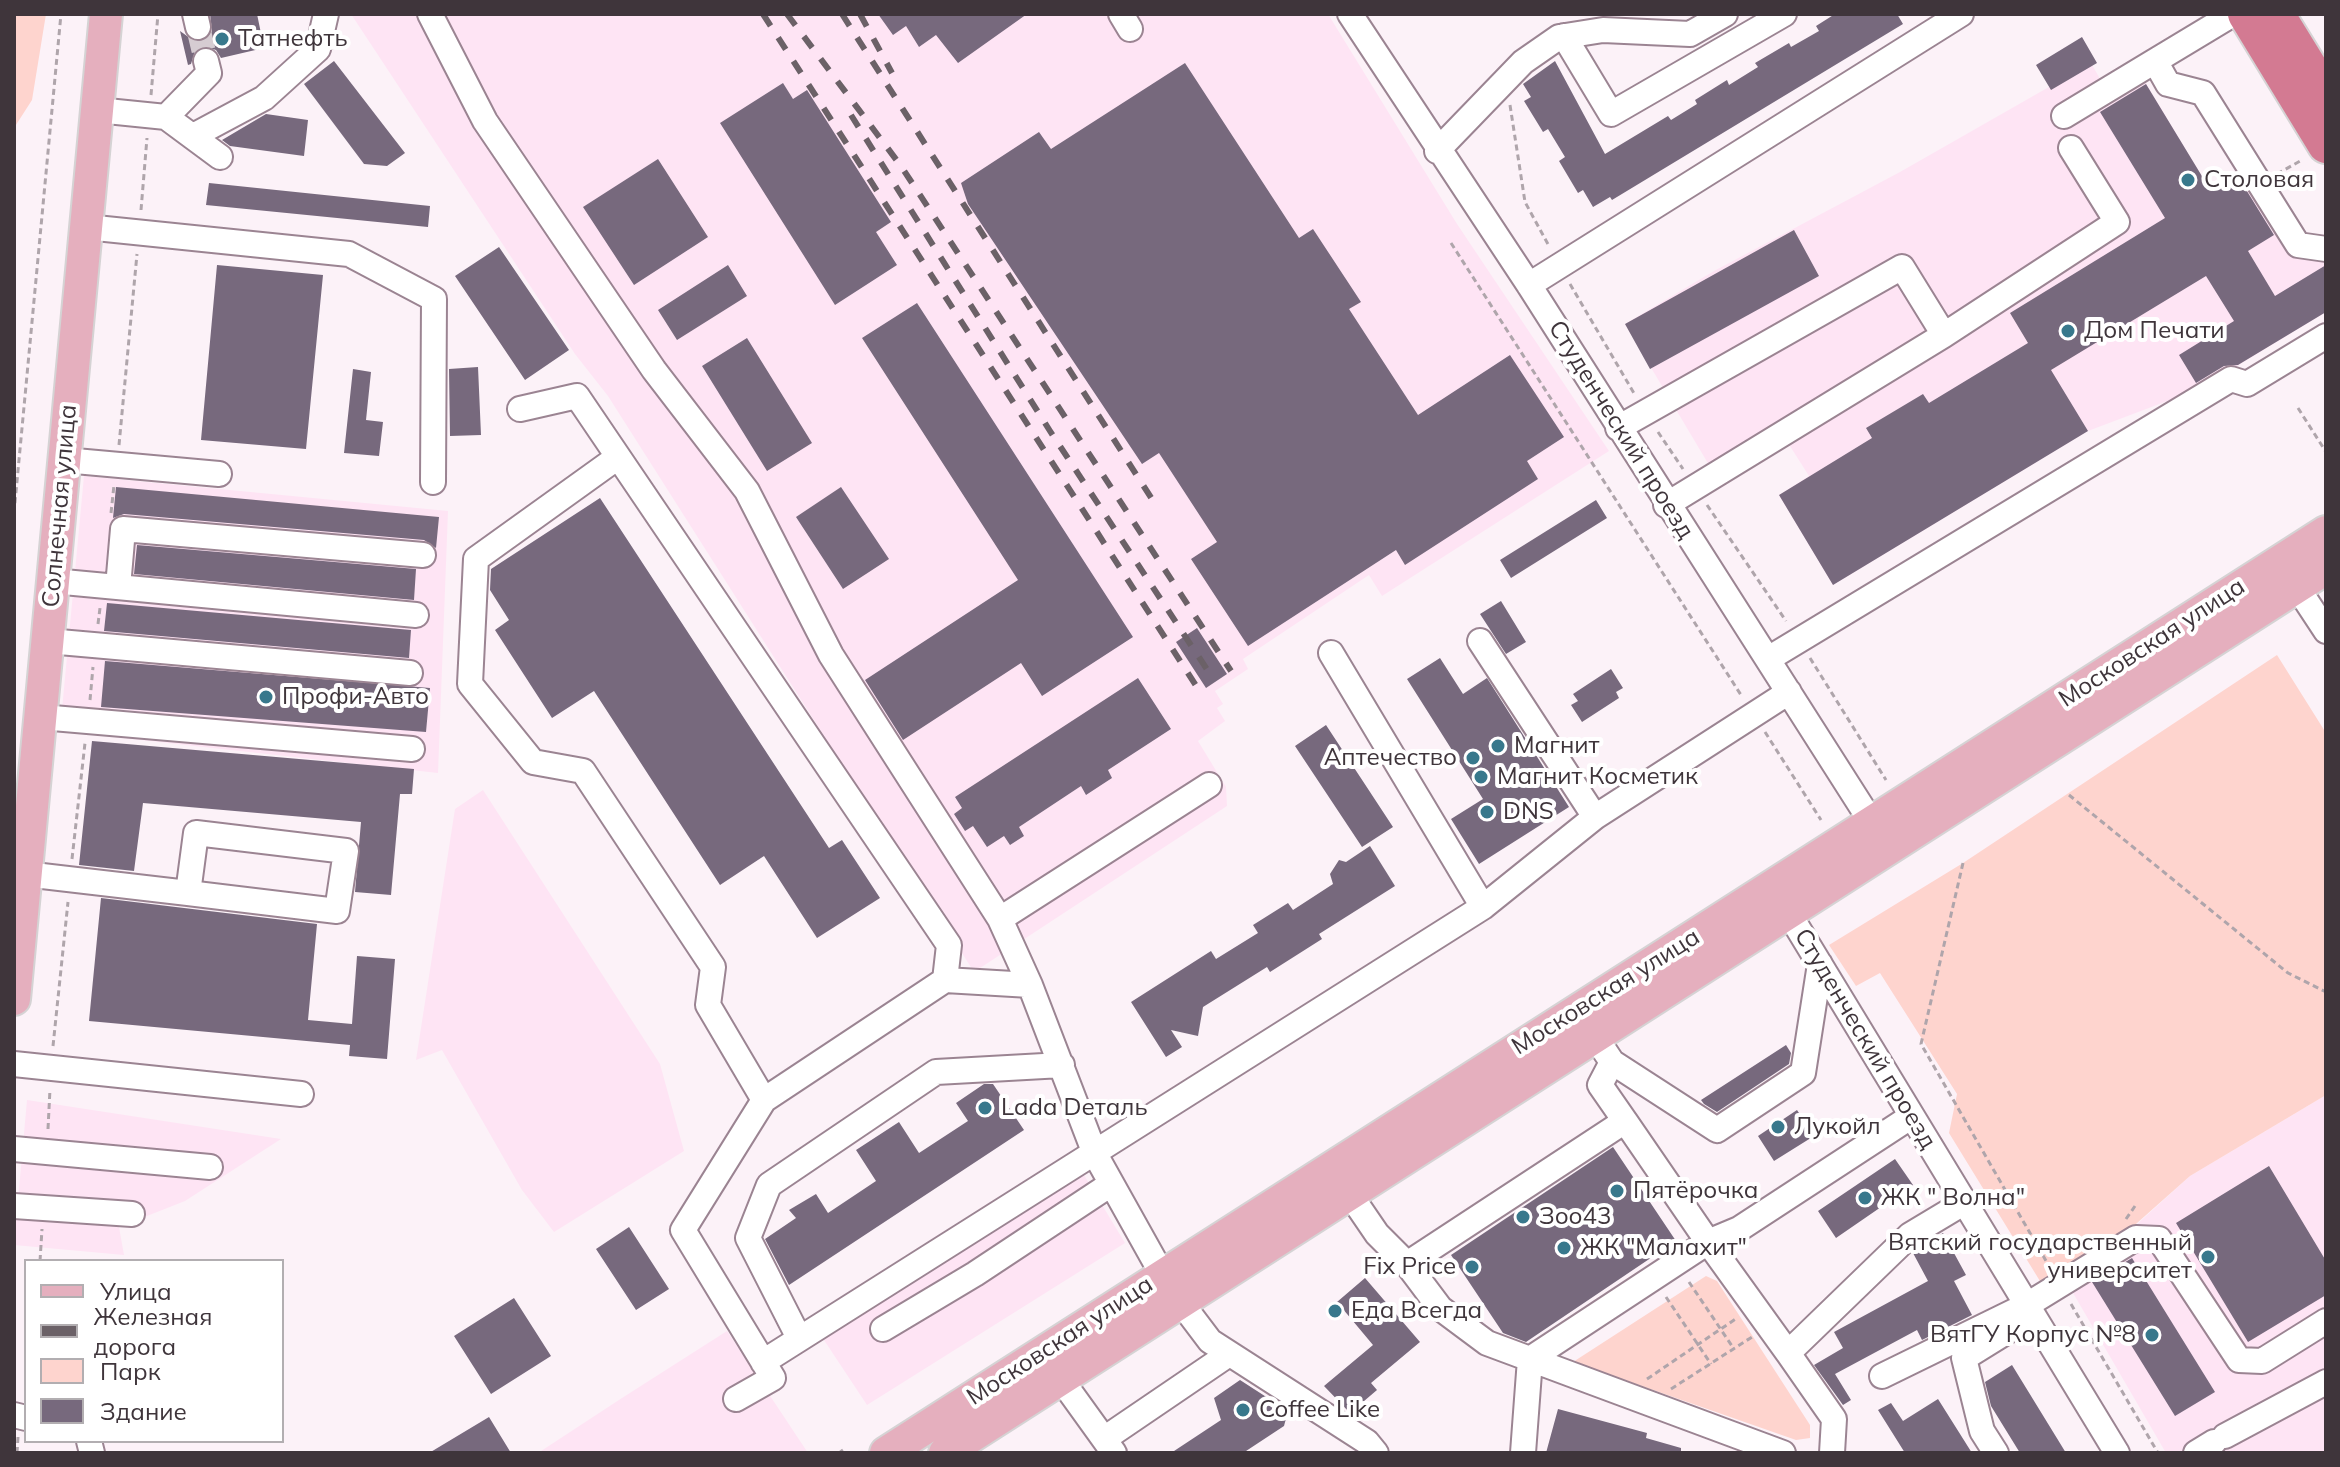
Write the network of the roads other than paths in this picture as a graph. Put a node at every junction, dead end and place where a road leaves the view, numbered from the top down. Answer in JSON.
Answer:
{"nodes":[{"id":1,"x":106,"y":14,"type":"edge"},
{"id":2,"x":326,"y":14,"type":"edge"},
{"id":3,"x":430,"y":14,"type":"edge"},
{"id":4,"x":1350,"y":14,"type":"edge"},
{"id":5,"x":1655,"y":14,"type":"edge"},
{"id":6,"x":1725,"y":14,"type":"edge"},
{"id":7,"x":1784,"y":14,"type":"edge"},
{"id":8,"x":1961,"y":14,"type":"edge"},
{"id":9,"x":2233,"y":14,"type":"edge"},
{"id":10,"x":2246,"y":14,"type":"edge"},
{"id":11,"x":2276,"y":14,"type":"edge"},
{"id":12,"x":1564,"y":36,"type":"junction"},
{"id":13,"x":1668,"y":36,"type":"junction"},
{"id":14,"x":206,"y":61,"type":"tunnel mouth"},
{"id":15,"x":2155,"y":61,"type":"junction"},
{"id":16,"x":1688,"y":69,"type":"junction"},
{"id":17,"x":2326,"y":95,"type":"edge"},
{"id":18,"x":97,"y":110,"type":"junction"},
{"id":19,"x":2064,"y":116,"type":"dead end"},
{"id":20,"x":166,"y":117,"type":"junction"},
{"id":21,"x":193,"y":136,"type":"junction"},
{"id":22,"x":2071,"y":148,"type":"dead end"},
{"id":23,"x":2319,"y":149,"type":"edge"},
{"id":24,"x":1437,"y":151,"type":"junction"},
{"id":25,"x":220,"y":157,"type":"dead end"},
{"id":26,"x":86,"y":227,"type":"junction"},
{"id":27,"x":2326,"y":249,"type":"edge"},
{"id":28,"x":1529,"y":285,"type":"junction"},
{"id":29,"x":1944,"y":335,"type":"junction"},
{"id":30,"x":2326,"y":336,"type":"edge"},
{"id":31,"x":520,"y":409,"type":"dead end"},
{"id":32,"x":1618,"y":428,"type":"junction"},
{"id":33,"x":618,"y":457,"type":"junction"},
{"id":34,"x":64,"y":460,"type":"junction"},
{"id":35,"x":219,"y":474,"type":"dead end"},
{"id":36,"x":433,"y":482,"type":"dead end"},
{"id":37,"x":1666,"y":505,"type":"junction"},
{"id":38,"x":2326,"y":532,"type":"edge"},
{"id":39,"x":423,"y":555,"type":"dead end"},
{"id":40,"x":2326,"y":568,"type":"edge"},
{"id":41,"x":53,"y":581,"type":"junction"},
{"id":42,"x":118,"y":587,"type":"junction"},
{"id":43,"x":2297,"y":587,"type":"junction"},
{"id":44,"x":416,"y":615,"type":"dead end"},
{"id":45,"x":2326,"y":631,"type":"edge"},
{"id":46,"x":48,"y":641,"type":"junction"},
{"id":47,"x":1480,"y":641,"type":"dead end"},
{"id":48,"x":1331,"y":653,"type":"dead end"},
{"id":49,"x":1768,"y":659,"type":"junction"},
{"id":50,"x":410,"y":673,"type":"dead end"},
{"id":51,"x":1789,"y":692,"type":"junction"},
{"id":52,"x":41,"y":717,"type":"junction"},
{"id":53,"x":412,"y":749,"type":"dead end"},
{"id":54,"x":1209,"y":785,"type":"dead end"},
{"id":55,"x":1595,"y":817,"type":"junction"},
{"id":56,"x":1880,"y":836,"type":"junction"},
{"id":57,"x":25,"y":874,"type":"junction"},
{"id":58,"x":188,"y":893,"type":"junction"},
{"id":59,"x":1483,"y":907,"type":"junction"},
{"id":60,"x":1788,"y":912,"type":"junction"},
{"id":61,"x":1000,"y":919,"type":"junction"},
{"id":62,"x":1820,"y":964,"type":"junction"},
{"id":63,"x":945,"y":980,"type":"junction"},
{"id":64,"x":1030,"y":985,"type":"junction"},
{"id":65,"x":14,"y":999,"type":"edge"},
{"id":66,"x":1594,"y":1035,"type":"junction"},
{"id":67,"x":1612,"y":1062,"type":"junction"},
{"id":68,"x":14,"y":1064,"type":"edge"},
{"id":69,"x":1062,"y":1065,"type":"junction"},
{"id":70,"x":301,"y":1094,"type":"dead end"},
{"id":71,"x":764,"y":1100,"type":"junction"},
{"id":72,"x":1912,"y":1116,"type":"junction"},
{"id":73,"x":1625,"y":1121,"type":"junction"},
{"id":74,"x":14,"y":1149,"type":"edge"},
{"id":75,"x":1095,"y":1154,"type":"junction"},
{"id":76,"x":210,"y":1167,"type":"dead end"},
{"id":77,"x":1111,"y":1184,"type":"junction"},
{"id":78,"x":1349,"y":1193,"type":"junction"},
{"id":79,"x":1965,"y":1202,"type":"junction"},
{"id":80,"x":14,"y":1206,"type":"edge"},
{"id":81,"x":132,"y":1214,"type":"dead end"},
{"id":82,"x":1708,"y":1242,"type":"junction"},
{"id":83,"x":1407,"y":1264,"type":"junction"},
{"id":84,"x":1171,"y":1287,"type":"junction"},
{"id":85,"x":2030,"y":1310,"type":"junction"},
{"id":86,"x":2326,"y":1321,"type":"edge"},
{"id":87,"x":883,"y":1329,"type":"dead end"},
{"id":88,"x":799,"y":1338,"type":"junction"},
{"id":89,"x":1788,"y":1353,"type":"junction"},
{"id":90,"x":1229,"y":1354,"type":"junction"},
{"id":91,"x":1530,"y":1359,"type":"junction"},
{"id":92,"x":763,"y":1362,"type":"junction"},
{"id":93,"x":1882,"y":1376,"type":"dead end"},
{"id":94,"x":1060,"y":1378,"type":"junction"},
{"id":95,"x":2326,"y":1382,"type":"edge"},
{"id":96,"x":736,"y":1399,"type":"dead end"},
{"id":97,"x":2211,"y":1444,"type":"edge"},
{"id":98,"x":1109,"y":1446,"type":"edge"},
{"id":99,"x":886,"y":1453,"type":"edge"},
{"id":100,"x":945,"y":1453,"type":"edge"},
{"id":101,"x":1376,"y":1453,"type":"edge"},
{"id":102,"x":1523,"y":1453,"type":"edge"},
{"id":103,"x":1783,"y":1453,"type":"edge"},
{"id":104,"x":1832,"y":1453,"type":"edge"},
{"id":105,"x":1996,"y":1453,"type":"edge"},
{"id":106,"x":2117,"y":1453,"type":"edge"}],
"edges":[{"from":1,"to":18,"type":"main road","name":"Солнечная улица"},
{"from":2,"to":21,"type":"street"},
{"from":3,"to":61,"type":"street"},
{"from":4,"to":24,"type":"street","name":"Студенческий проезд"},
{"from":5,"to":13,"type":"street"},
{"from":6,"to":13,"type":"street"},
{"from":7,"to":16,"type":"street"},
{"from":8,"to":28,"type":"street"},
{"from":9,"to":15,"type":"street"},
{"from":10,"to":23,"type":"highway"},
{"from":11,"to":17,"type":"highway"},
{"from":12,"to":13,"type":"street"},
{"from":12,"to":16,"type":"street"},
{"from":12,"to":24,"type":"street"},
{"from":13,"to":16,"type":"street"},
{"from":14,"to":20,"type":"street"},
{"from":15,"to":19,"type":"street"},
{"from":15,"to":27,"type":"street"},
{"from":18,"to":20,"type":"street"},
{"from":18,"to":26,"type":"main road","name":"Солнечная улица"},
{"from":20,"to":21,"type":"street"},
{"from":21,"to":25,"type":"street"},
{"from":22,"to":29,"type":"street"},
{"from":24,"to":28,"type":"street","name":"Студенческий проезд"},
{"from":26,"to":34,"type":"main road","name":"Солнечная улица"},
{"from":26,"to":36,"type":"street"},
{"from":28,"to":32,"type":"street","name":"Студенческий проезд"},
{"from":29,"to":32,"type":"street"},
{"from":29,"to":37,"type":"street"},
{"from":30,"to":49,"type":"street"},
{"from":31,"to":33,"type":"street"},
{"from":32,"to":37,"type":"street","name":"Студенческий проезд"},
{"from":33,"to":63,"type":"street"},
{"from":33,"to":71,"type":"street"},
{"from":34,"to":35,"type":"street"},
{"from":34,"to":41,"type":"main road","name":"Солнечная улица"},
{"from":37,"to":49,"type":"street","name":"Студенческий проезд"},
{"from":38,"to":56,"type":"main road","name":"Московская улица"},
{"from":39,"to":42,"type":"street"},
{"from":40,"to":43,"type":"main road","name":"Московская улица"},
{"from":41,"to":42,"type":"street"},
{"from":41,"to":46,"type":"main road","name":"Солнечная улица"},
{"from":42,"to":44,"type":"street"},
{"from":43,"to":45,"type":"street"},
{"from":43,"to":56,"type":"main road","name":"Московская улица"},
{"from":46,"to":50,"type":"street"},
{"from":46,"to":52,"type":"main road","name":"Солнечная улица"},
{"from":47,"to":55,"type":"street"},
{"from":48,"to":59,"type":"street"},
{"from":49,"to":51,"type":"street","name":"Студенческий проезд"},
{"from":51,"to":55,"type":"street"},
{"from":51,"to":56,"type":"street","name":"Студенческий проезд"},
{"from":52,"to":53,"type":"street"},
{"from":52,"to":57,"type":"main road","name":"Солнечная улица"},
{"from":54,"to":61,"type":"street"},
{"from":55,"to":59,"type":"street"},
{"from":56,"to":60,"type":"main road","name":"Московская улица"},
{"from":56,"to":84,"type":"main road","name":"Московская улица"},
{"from":57,"to":58,"type":"street"},
{"from":57,"to":65,"type":"main road","name":"Солнечная улица"},
{"from":58,"to":58,"type":"street"},
{"from":59,"to":75,"type":"street"},
{"from":60,"to":62,"type":"street","name":"Студенческий проезд"},
{"from":60,"to":66,"type":"main road","name":"Московская улица"},
{"from":61,"to":64,"type":"street"},
{"from":62,"to":67,"type":"street"},
{"from":62,"to":72,"type":"street","name":"Студенческий проезд"},
{"from":63,"to":64,"type":"street"},
{"from":63,"to":71,"type":"street"},
{"from":64,"to":69,"type":"street"},
{"from":66,"to":67,"type":"street"},
{"from":66,"to":78,"type":"main road","name":"Московская улица"},
{"from":67,"to":73,"type":"street"},
{"from":68,"to":70,"type":"street"},
{"from":69,"to":75,"type":"street"},
{"from":69,"to":88,"type":"street"},
{"from":71,"to":92,"type":"street"},
{"from":72,"to":79,"type":"street","name":"Студенческий проезд"},
{"from":72,"to":82,"type":"street"},
{"from":73,"to":82,"type":"street"},
{"from":73,"to":83,"type":"street"},
{"from":74,"to":76,"type":"street"},
{"from":75,"to":77,"type":"street"},
{"from":75,"to":88,"type":"street"},
{"from":77,"to":84,"type":"street"},
{"from":77,"to":87,"type":"street"},
{"from":78,"to":83,"type":"street"},
{"from":78,"to":84,"type":"main road","name":"Московская улица"},
{"from":79,"to":85,"type":"street","name":"Студенческий проезд"},
{"from":79,"to":89,"type":"street"},
{"from":80,"to":81,"type":"street"},
{"from":82,"to":89,"type":"street"},
{"from":82,"to":91,"type":"street"},
{"from":83,"to":91,"type":"street"},
{"from":84,"to":90,"type":"street"},
{"from":84,"to":94,"type":"main road","name":"Московская улица"},
{"from":84,"to":99,"type":"main road","name":"Московская улица"},
{"from":85,"to":86,"type":"street"},
{"from":85,"to":93,"type":"street"},
{"from":85,"to":105,"type":"street"},
{"from":85,"to":106,"type":"street","name":"Студенческий проезд"},
{"from":88,"to":92,"type":"street"},
{"from":89,"to":104,"type":"street"},
{"from":90,"to":98,"type":"street"},
{"from":90,"to":101,"type":"street"},
{"from":91,"to":102,"type":"street"},
{"from":91,"to":103,"type":"street"},
{"from":92,"to":96,"type":"street"},
{"from":94,"to":98,"type":"street"},
{"from":94,"to":100,"type":"main road","name":"Московская улица"},
{"from":95,"to":97,"type":"street"}]}
